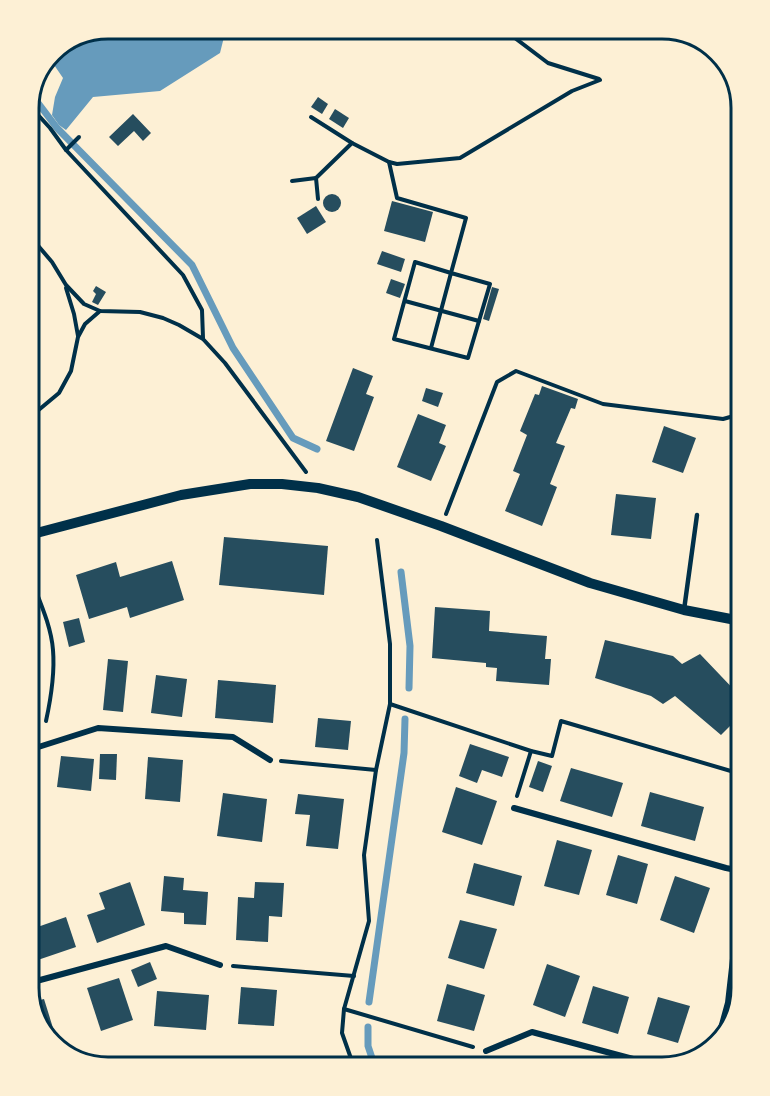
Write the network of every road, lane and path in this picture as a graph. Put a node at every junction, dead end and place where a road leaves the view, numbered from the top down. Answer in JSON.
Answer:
{"nodes":[{"id":1,"x":516,"y":39,"type":"edge"},
{"id":2,"x":39,"y":116,"type":"edge"},
{"id":3,"x":310,"y":117,"type":"dead end"},
{"id":4,"x":79,"y":137,"type":"dead end"},
{"id":5,"x":352,"y":143,"type":"junction"},
{"id":6,"x":66,"y":150,"type":"junction"},
{"id":7,"x":389,"y":162,"type":"junction"},
{"id":8,"x":316,"y":178,"type":"junction"},
{"id":9,"x":292,"y":181,"type":"dead end"},
{"id":10,"x":318,"y":199,"type":"dead end"},
{"id":11,"x":39,"y":247,"type":"edge"},
{"id":12,"x":452,"y":273,"type":"junction"},
{"id":13,"x":66,"y":285,"type":"junction"},
{"id":14,"x":405,"y":301,"type":"junction"},
{"id":15,"x":100,"y":311,"type":"junction"},
{"id":16,"x":441,"y":311,"type":"junction"},
{"id":17,"x":479,"y":321,"type":"junction"},
{"id":18,"x":78,"y":337,"type":"junction"},
{"id":19,"x":203,"y":339,"type":"junction"},
{"id":20,"x":431,"y":348,"type":"junction"},
{"id":21,"x":39,"y":410,"type":"edge"},
{"id":22,"x":731,"y":417,"type":"edge"},
{"id":23,"x":291,"y":450,"type":"dead end"},
{"id":24,"x":697,"y":514,"type":"dead end"},
{"id":25,"x":441,"y":526,"type":"junction"},
{"id":26,"x":39,"y":532,"type":"edge"},
{"id":27,"x":377,"y":540,"type":"dead end"},
{"id":28,"x":684,"y":610,"type":"junction"},
{"id":29,"x":731,"y":619,"type":"edge"},
{"id":30,"x":390,"y":704,"type":"junction"},
{"id":31,"x":39,"y":747,"type":"edge"},
{"id":32,"x":531,"y":751,"type":"junction"},
{"id":33,"x":270,"y":760,"type":"joint"},
{"id":34,"x":376,"y":770,"type":"junction"},
{"id":35,"x":731,"y":771,"type":"edge"},
{"id":36,"x":514,"y":808,"type":"joint"},
{"id":37,"x":731,"y":869,"type":"edge"},
{"id":38,"x":220,"y":965,"type":"joint"},
{"id":39,"x":354,"y":976,"type":"junction"},
{"id":40,"x":39,"y":980,"type":"edge"},
{"id":41,"x":344,"y":1009,"type":"junction"},
{"id":42,"x":486,"y":1051,"type":"joint"},
{"id":43,"x":350,"y":1057,"type":"edge"},
{"id":44,"x":626,"y":1057,"type":"edge"}],
"edges":[{"from":1,"to":7,"type":"path"},
{"from":2,"to":6,"type":"path"},
{"from":3,"to":5,"type":"path"},
{"from":4,"to":6,"type":"path"},
{"from":5,"to":7,"type":"path"},
{"from":5,"to":8,"type":"path"},
{"from":6,"to":19,"type":"path"},
{"from":7,"to":12,"type":"path"},
{"from":8,"to":9,"type":"path"},
{"from":8,"to":10,"type":"path"},
{"from":11,"to":13,"type":"path"},
{"from":12,"to":14,"type":"path"},
{"from":12,"to":16,"type":"path"},
{"from":12,"to":17,"type":"path"},
{"from":13,"to":15,"type":"path"},
{"from":13,"to":18,"type":"path"},
{"from":14,"to":16,"type":"path"},
{"from":14,"to":20,"type":"path"},
{"from":15,"to":18,"type":"path"},
{"from":15,"to":19,"type":"path"},
{"from":16,"to":17,"type":"path"},
{"from":16,"to":20,"type":"path"},
{"from":17,"to":20,"type":"path"},
{"from":18,"to":21,"type":"path"},
{"from":19,"to":23,"type":"path"},
{"from":22,"to":25,"type":"path"},
{"from":24,"to":28,"type":"lane"},
{"from":25,"to":26,"type":"street"},
{"from":25,"to":28,"type":"street"},
{"from":27,"to":30,"type":"path"},
{"from":28,"to":29,"type":"street"},
{"from":30,"to":32,"type":"path"},
{"from":30,"to":34,"type":"path"},
{"from":31,"to":33,"type":"street"},
{"from":32,"to":35,"type":"path"},
{"from":32,"to":36,"type":"path"},
{"from":33,"to":34,"type":"path"},
{"from":34,"to":39,"type":"path"},
{"from":36,"to":37,"type":"street"},
{"from":38,"to":39,"type":"path"},
{"from":38,"to":40,"type":"street"},
{"from":39,"to":41,"type":"path"},
{"from":41,"to":42,"type":"path"},
{"from":41,"to":43,"type":"path"},
{"from":42,"to":44,"type":"street"}]}
